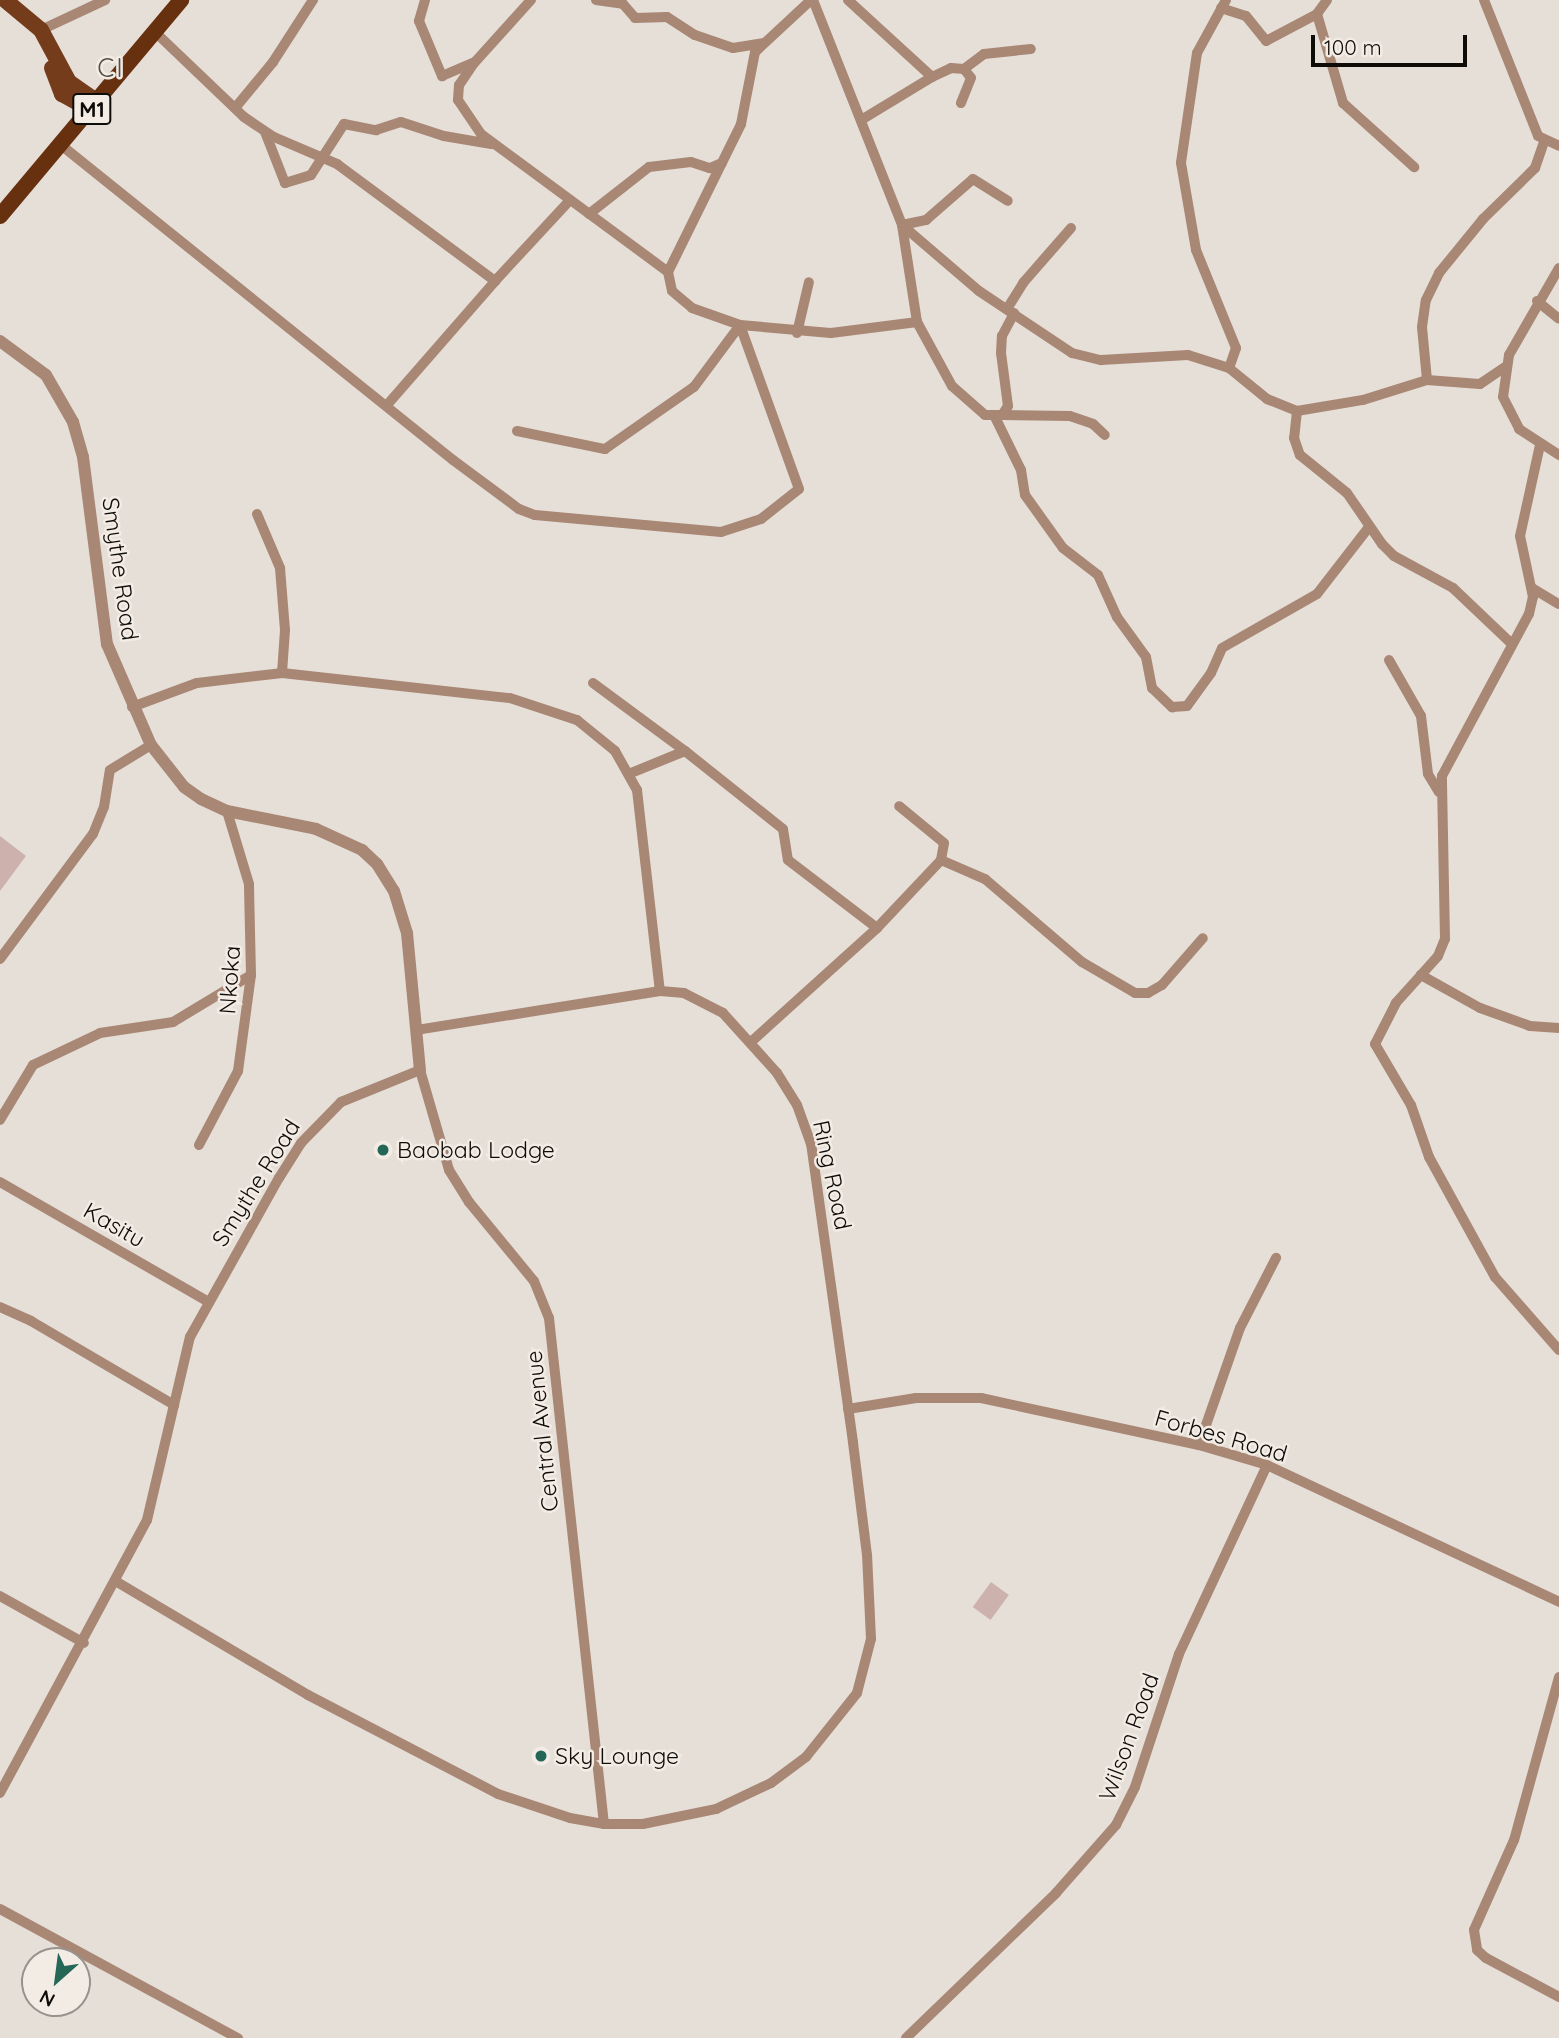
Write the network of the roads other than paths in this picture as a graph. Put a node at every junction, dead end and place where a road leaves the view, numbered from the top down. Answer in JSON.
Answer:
{"nodes":[{"id":1,"x":5,"y":0,"type":"edge"},
{"id":2,"x":105,"y":0,"type":"edge"},
{"id":3,"x":181,"y":0,"type":"edge"},
{"id":4,"x":313,"y":0,"type":"edge"},
{"id":5,"x":425,"y":0,"type":"edge"},
{"id":6,"x":531,"y":0,"type":"edge"},
{"id":7,"x":596,"y":0,"type":"edge"},
{"id":8,"x":812,"y":0,"type":"edge"},
{"id":9,"x":848,"y":0,"type":"edge"},
{"id":10,"x":1327,"y":0,"type":"edge"},
{"id":11,"x":1484,"y":0,"type":"edge"},
{"id":12,"x":1224,"y":4,"type":"edge"},
{"id":13,"x":1317,"y":14,"type":"junction"},
{"id":14,"x":154,"y":32,"type":"junction"},
{"id":15,"x":44,"y":38,"type":"junction"},
{"id":16,"x":764,"y":43,"type":"junction"},
{"id":17,"x":1031,"y":49,"type":"dead end"},
{"id":18,"x":474,"y":63,"type":"junction"},
{"id":19,"x":964,"y":69,"type":"junction"},
{"id":20,"x":932,"y":76,"type":"junction"},
{"id":21,"x":961,"y":103,"type":"dead end"},
{"id":22,"x":95,"y":106,"type":"junction"},
{"id":23,"x":235,"y":108,"type":"junction"},
{"id":24,"x":863,"y":119,"type":"junction"},
{"id":25,"x":265,"y":132,"type":"junction"},
{"id":26,"x":1544,"y":142,"type":"junction"},
{"id":27,"x":61,"y":145,"type":"junction"},
{"id":28,"x":495,"y":145,"type":"junction"},
{"id":29,"x":1559,"y":146,"type":"edge"},
{"id":30,"x":321,"y":154,"type":"junction"},
{"id":31,"x":722,"y":163,"type":"junction"},
{"id":32,"x":1414,"y":167,"type":"dead end"},
{"id":33,"x":570,"y":200,"type":"junction"},
{"id":34,"x":1008,"y":201,"type":"dead end"},
{"id":35,"x":589,"y":214,"type":"junction"},
{"id":36,"x":0,"y":216,"type":"edge"},
{"id":37,"x":902,"y":225,"type":"junction"},
{"id":38,"x":1071,"y":228,"type":"dead end"},
{"id":39,"x":1559,"y":268,"type":"edge"},
{"id":40,"x":668,"y":272,"type":"junction"},
{"id":41,"x":495,"y":281,"type":"junction"},
{"id":42,"x":808,"y":282,"type":"dead end"},
{"id":43,"x":1537,"y":301,"type":"junction"},
{"id":44,"x":1010,"y":311,"type":"junction"},
{"id":45,"x":1559,"y":319,"type":"edge"},
{"id":46,"x":917,"y":321,"type":"junction"},
{"id":47,"x":740,"y":325,"type":"junction"},
{"id":48,"x":797,"y":333,"type":"junction"},
{"id":49,"x":0,"y":341,"type":"edge"},
{"id":50,"x":1505,"y":367,"type":"junction"},
{"id":51,"x":1228,"y":368,"type":"junction"},
{"id":52,"x":1427,"y":380,"type":"junction"},
{"id":53,"x":387,"y":405,"type":"junction"},
{"id":54,"x":1297,"y":411,"type":"junction"},
{"id":55,"x":998,"y":416,"type":"junction"},
{"id":56,"x":517,"y":431,"type":"dead end"},
{"id":57,"x":1105,"y":435,"type":"dead end"},
{"id":58,"x":1540,"y":445,"type":"junction"},
{"id":59,"x":1559,"y":455,"type":"edge"},
{"id":60,"x":257,"y":514,"type":"dead end"},
{"id":61,"x":1369,"y":527,"type":"junction"},
{"id":62,"x":1532,"y":588,"type":"junction"},
{"id":63,"x":1559,"y":604,"type":"edge"},
{"id":64,"x":1512,"y":644,"type":"junction"},
{"id":65,"x":1389,"y":660,"type":"dead end"},
{"id":66,"x":282,"y":673,"type":"junction"},
{"id":67,"x":593,"y":683,"type":"dead end"},
{"id":68,"x":132,"y":707,"type":"junction"},
{"id":69,"x":151,"y":745,"type":"junction"},
{"id":70,"x":685,"y":751,"type":"junction"},
{"id":71,"x":631,"y":773,"type":"junction"},
{"id":72,"x":1440,"y":793,"type":"junction"},
{"id":73,"x":899,"y":806,"type":"dead end"},
{"id":74,"x":227,"y":811,"type":"junction"},
{"id":75,"x":942,"y":860,"type":"junction"},
{"id":76,"x":877,"y":928,"type":"junction"},
{"id":77,"x":1203,"y":937,"type":"dead end"},
{"id":78,"x":0,"y":959,"type":"edge"},
{"id":79,"x":251,"y":975,"type":"junction"},
{"id":80,"x":1421,"y":975,"type":"junction"},
{"id":81,"x":660,"y":991,"type":"junction"},
{"id":82,"x":1559,"y":1028,"type":"edge"},
{"id":83,"x":416,"y":1030,"type":"junction"},
{"id":84,"x":752,"y":1041,"type":"junction"},
{"id":85,"x":420,"y":1070,"type":"junction"},
{"id":86,"x":0,"y":1120,"type":"edge"},
{"id":87,"x":199,"y":1144,"type":"dead end"},
{"id":88,"x":0,"y":1182,"type":"edge"},
{"id":89,"x":1276,"y":1258,"type":"dead end"},
{"id":90,"x":209,"y":1302,"type":"junction"},
{"id":91,"x":0,"y":1307,"type":"edge"},
{"id":92,"x":1559,"y":1350,"type":"edge"},
{"id":93,"x":174,"y":1405,"type":"junction"},
{"id":94,"x":848,"y":1409,"type":"junction"},
{"id":95,"x":1199,"y":1445,"type":"junction"},
{"id":96,"x":1267,"y":1465,"type":"junction"},
{"id":97,"x":117,"y":1582,"type":"junction"},
{"id":98,"x":0,"y":1596,"type":"edge"},
{"id":99,"x":1559,"y":1602,"type":"edge"},
{"id":100,"x":84,"y":1643,"type":"junction"},
{"id":101,"x":1559,"y":1677,"type":"edge"},
{"id":102,"x":0,"y":1793,"type":"edge"},
{"id":103,"x":604,"y":1824,"type":"junction"},
{"id":104,"x":0,"y":1909,"type":"edge"},
{"id":105,"x":1559,"y":1997,"type":"edge"},
{"id":106,"x":238,"y":2038,"type":"edge"},
{"id":107,"x":906,"y":2038,"type":"edge"}],
"edges":[{"from":1,"to":15,"type":"main road"},
{"from":2,"to":15,"type":"street"},
{"from":3,"to":14,"type":"highway","number":"M1"},
{"from":4,"to":23,"type":"street"},
{"from":5,"to":18,"type":"street"},
{"from":6,"to":18,"type":"street"},
{"from":7,"to":16,"type":"street"},
{"from":8,"to":16,"type":"street"},
{"from":8,"to":24,"type":"street"},
{"from":9,"to":20,"type":"street"},
{"from":10,"to":13,"type":"street"},
{"from":11,"to":26,"type":"street"},
{"from":12,"to":13,"type":"street"},
{"from":12,"to":51,"type":"street"},
{"from":13,"to":32,"type":"street"},
{"from":14,"to":22,"type":"highway","number":"M1"},
{"from":14,"to":23,"type":"street"},
{"from":15,"to":22,"type":"main road"},
{"from":16,"to":31,"type":"street"},
{"from":17,"to":19,"type":"street"},
{"from":18,"to":28,"type":"street"},
{"from":19,"to":20,"type":"street"},
{"from":19,"to":21,"type":"street"},
{"from":20,"to":24,"type":"street"},
{"from":22,"to":27,"type":"highway","number":"M1"},
{"from":23,"to":25,"type":"street"},
{"from":24,"to":37,"type":"street"},
{"from":25,"to":30,"type":"street"},
{"from":25,"to":30,"type":"street"},
{"from":26,"to":29,"type":"street"},
{"from":26,"to":52,"type":"street"},
{"from":27,"to":36,"type":"highway","number":"M1"},
{"from":27,"to":53,"type":"street"},
{"from":28,"to":30,"type":"street"},
{"from":28,"to":33,"type":"street"},
{"from":30,"to":41,"type":"street"},
{"from":31,"to":35,"type":"street"},
{"from":31,"to":40,"type":"street"},
{"from":33,"to":35,"type":"street"},
{"from":33,"to":41,"type":"street"},
{"from":34,"to":37,"type":"street"},
{"from":35,"to":40,"type":"street"},
{"from":37,"to":44,"type":"street"},
{"from":37,"to":46,"type":"street"},
{"from":38,"to":44,"type":"street"},
{"from":39,"to":43,"type":"street"},
{"from":40,"to":47,"type":"street"},
{"from":41,"to":53,"type":"street"},
{"from":42,"to":48,"type":"street"},
{"from":43,"to":45,"type":"street"},
{"from":43,"to":50,"type":"street"},
{"from":44,"to":51,"type":"street"},
{"from":44,"to":55,"type":"street"},
{"from":46,"to":48,"type":"street"},
{"from":46,"to":55,"type":"street"},
{"from":47,"to":48,"type":"street"},
{"from":47,"to":53,"type":"street"},
{"from":47,"to":56,"type":"street"},
{"from":49,"to":68,"type":"street","name":"Smythe Road"},
{"from":50,"to":52,"type":"street"},
{"from":50,"to":58,"type":"street"},
{"from":51,"to":54,"type":"street"},
{"from":52,"to":54,"type":"street"},
{"from":54,"to":61,"type":"street"},
{"from":55,"to":57,"type":"street"},
{"from":55,"to":61,"type":"street"},
{"from":58,"to":59,"type":"street"},
{"from":58,"to":62,"type":"street"},
{"from":60,"to":66,"type":"street"},
{"from":61,"to":64,"type":"street"},
{"from":62,"to":63,"type":"street"},
{"from":62,"to":64,"type":"street"},
{"from":64,"to":72,"type":"street"},
{"from":65,"to":72,"type":"street"},
{"from":66,"to":68,"type":"street"},
{"from":66,"to":71,"type":"street"},
{"from":67,"to":70,"type":"street"},
{"from":68,"to":69,"type":"street","name":"Smythe Road"},
{"from":69,"to":74,"type":"street","name":"Smythe Road"},
{"from":69,"to":78,"type":"street"},
{"from":70,"to":71,"type":"street"},
{"from":70,"to":76,"type":"street"},
{"from":71,"to":81,"type":"street"},
{"from":72,"to":80,"type":"street"},
{"from":73,"to":75,"type":"street"},
{"from":74,"to":79,"type":"street","name":"Nkoka"},
{"from":74,"to":83,"type":"street","name":"Smythe Road"},
{"from":75,"to":76,"type":"street"},
{"from":75,"to":77,"type":"street"},
{"from":76,"to":84,"type":"street"},
{"from":79,"to":86,"type":"street"},
{"from":79,"to":87,"type":"street","name":"Nkoka"},
{"from":80,"to":82,"type":"street"},
{"from":80,"to":92,"type":"street"},
{"from":81,"to":83,"type":"street","name":"Ring Road"},
{"from":81,"to":84,"type":"street","name":"Ring Road"},
{"from":83,"to":85,"type":"street","name":"Smythe Road"},
{"from":84,"to":94,"type":"street","name":"Ring Road"},
{"from":85,"to":90,"type":"street","name":"Smythe Road"},
{"from":85,"to":103,"type":"street","name":"Central Avenue"},
{"from":88,"to":90,"type":"street","name":"Kasitu"},
{"from":89,"to":95,"type":"street"},
{"from":90,"to":93,"type":"street","name":"Smythe Road"},
{"from":91,"to":93,"type":"street"},
{"from":93,"to":97,"type":"street","name":"Smythe Road"},
{"from":94,"to":95,"type":"street","name":"Forbes Road"},
{"from":94,"to":103,"type":"street","name":"Ring Road"},
{"from":95,"to":96,"type":"street","name":"Forbes Road"},
{"from":96,"to":99,"type":"street","name":"Forbes Road"},
{"from":96,"to":107,"type":"street","name":"Wilson Road"},
{"from":97,"to":100,"type":"street","name":"Smythe Road"},
{"from":97,"to":103,"type":"street","name":"Ring Road"},
{"from":98,"to":100,"type":"street"},
{"from":100,"to":102,"type":"street","name":"Smythe Road"},
{"from":101,"to":105,"type":"street"},
{"from":104,"to":106,"type":"street"}]}
